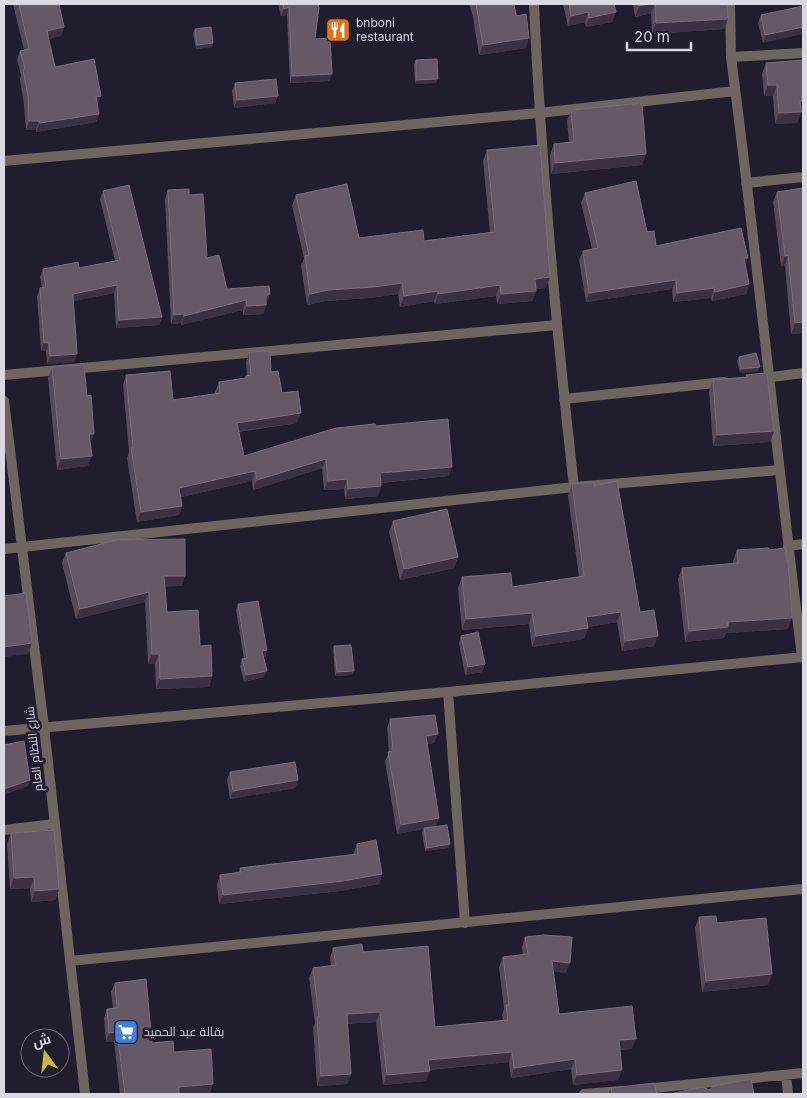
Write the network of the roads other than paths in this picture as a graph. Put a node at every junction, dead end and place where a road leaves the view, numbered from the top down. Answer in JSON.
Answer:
{"nodes":[{"id":1,"x":534,"y":4,"type":"edge"},
{"id":2,"x":730,"y":4,"type":"edge"},
{"id":3,"x":803,"y":53,"type":"edge"},
{"id":4,"x":731,"y":57,"type":"junction"},
{"id":5,"x":735,"y":91,"type":"junction"},
{"id":6,"x":539,"y":113,"type":"junction"},
{"id":7,"x":4,"y":161,"type":"edge"},
{"id":8,"x":803,"y":177,"type":"edge"},
{"id":9,"x":746,"y":183,"type":"junction"},
{"id":10,"x":557,"y":325,"type":"junction"},
{"id":11,"x":803,"y":373,"type":"edge"},
{"id":12,"x":4,"y":375,"type":"edge"},
{"id":13,"x":770,"y":378,"type":"junction"},
{"id":14,"x":751,"y":380,"type":"edge"},
{"id":15,"x":731,"y":382,"type":"edge"},
{"id":16,"x":564,"y":399,"type":"junction"},
{"id":17,"x":4,"y":401,"type":"edge"},
{"id":18,"x":780,"y":470,"type":"junction"},
{"id":19,"x":574,"y":487,"type":"junction"},
{"id":20,"x":803,"y":544,"type":"edge"},
{"id":21,"x":788,"y":546,"type":"junction"},
{"id":22,"x":22,"y":548,"type":"junction"},
{"id":23,"x":4,"y":549,"type":"edge"},
{"id":24,"x":803,"y":657,"type":"edge"},
{"id":25,"x":448,"y":692,"type":"junction"},
{"id":26,"x":44,"y":727,"type":"junction"},
{"id":27,"x":4,"y":731,"type":"edge"},
{"id":28,"x":54,"y":824,"type":"junction"},
{"id":29,"x":4,"y":830,"type":"edge"},
{"id":30,"x":803,"y":890,"type":"edge"},
{"id":31,"x":465,"y":923,"type":"junction"},
{"id":32,"x":70,"y":961,"type":"junction"},
{"id":33,"x":803,"y":1073,"type":"edge"},
{"id":34,"x":786,"y":1075,"type":"junction"},
{"id":35,"x":704,"y":1089,"type":"edge"},
{"id":36,"x":85,"y":1094,"type":"edge"},
{"id":37,"x":584,"y":1094,"type":"edge"},
{"id":38,"x":788,"y":1094,"type":"edge"}],
"edges":[{"from":1,"to":6,"type":"street"},
{"from":2,"to":4,"type":"street"},
{"from":3,"to":4,"type":"street"},
{"from":4,"to":5,"type":"street"},
{"from":5,"to":6,"type":"street"},
{"from":5,"to":9,"type":"street"},
{"from":6,"to":7,"type":"street"},
{"from":6,"to":10,"type":"street"},
{"from":8,"to":9,"type":"street"},
{"from":9,"to":13,"type":"street"},
{"from":10,"to":12,"type":"street"},
{"from":10,"to":16,"type":"street"},
{"from":11,"to":13,"type":"street"},
{"from":13,"to":14,"type":"street"},
{"from":13,"to":18,"type":"street"},
{"from":15,"to":16,"type":"street"},
{"from":16,"to":19,"type":"street"},
{"from":17,"to":22,"type":"street","name":"شارع النظام العام"},
{"from":18,"to":19,"type":"street"},
{"from":18,"to":21,"type":"street"},
{"from":19,"to":22,"type":"street"},
{"from":20,"to":21,"type":"street"},
{"from":21,"to":24,"type":"street"},
{"from":22,"to":23,"type":"street"},
{"from":22,"to":26,"type":"street","name":"شارع النظام العام"},
{"from":24,"to":25,"type":"street"},
{"from":25,"to":26,"type":"street"},
{"from":25,"to":31,"type":"street"},
{"from":26,"to":27,"type":"street"},
{"from":26,"to":28,"type":"street","name":"شارع النظام العام"},
{"from":28,"to":29,"type":"street"},
{"from":28,"to":32,"type":"street","name":"شارع النظام العام"},
{"from":30,"to":31,"type":"street"},
{"from":31,"to":32,"type":"street"},
{"from":32,"to":36,"type":"street","name":"شارع النظام العام"},
{"from":33,"to":34,"type":"street"},
{"from":34,"to":35,"type":"street"},
{"from":34,"to":38,"type":"street"},
{"from":35,"to":37,"type":"street"}]}
